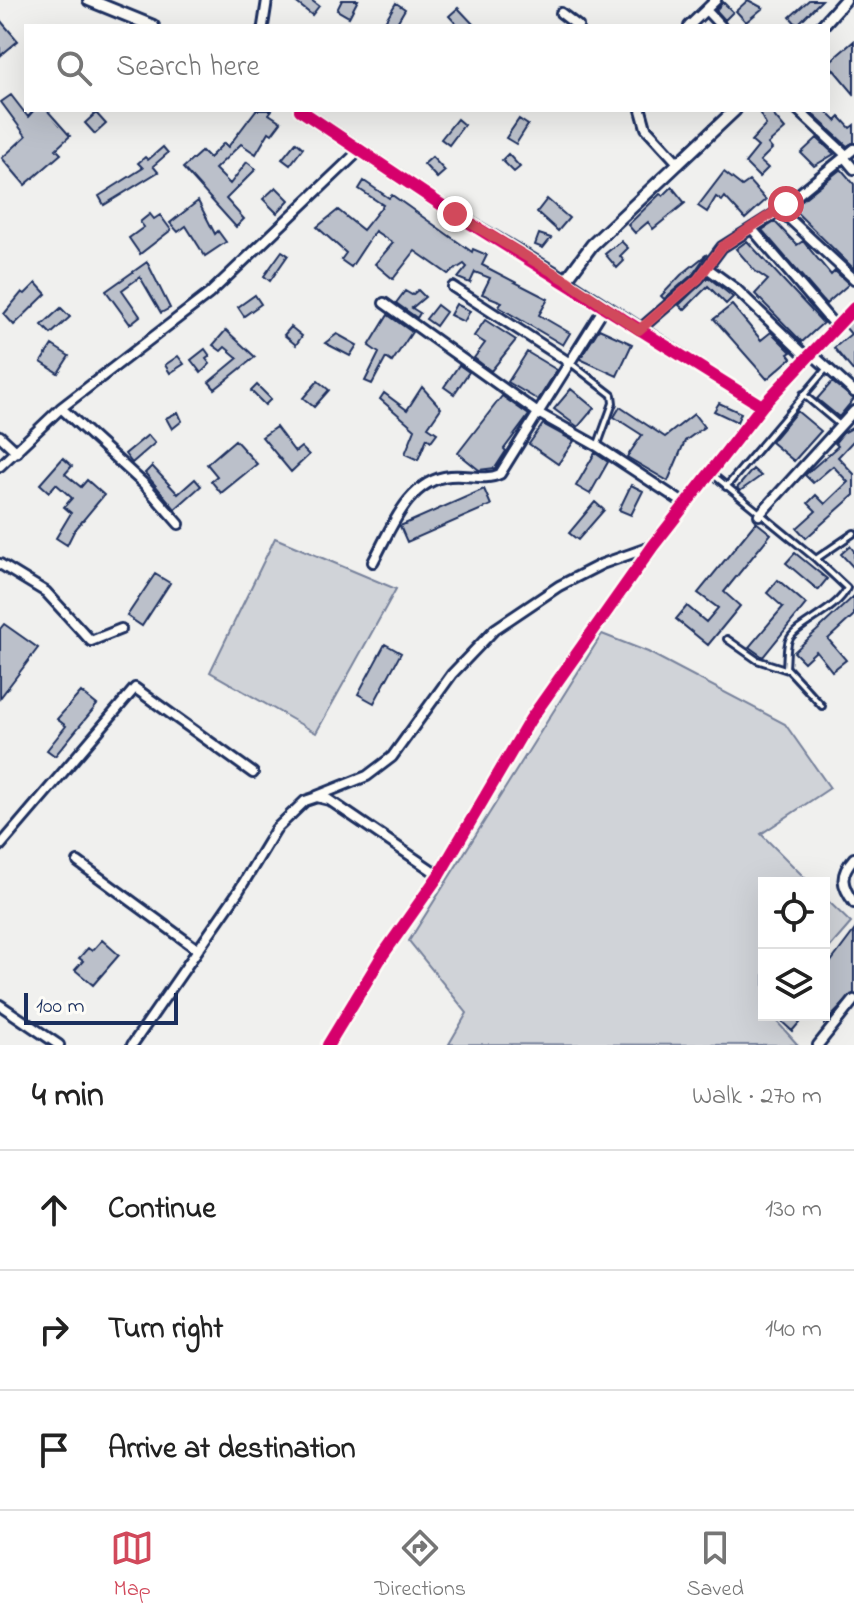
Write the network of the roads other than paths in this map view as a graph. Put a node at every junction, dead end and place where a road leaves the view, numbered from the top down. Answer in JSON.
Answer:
{"nodes":[{"id":1,"x":89,"y":0,"type":"edge"},
{"id":2,"x":267,"y":0,"type":"edge"},
{"id":3,"x":716,"y":0,"type":"edge"},
{"id":4,"x":845,"y":0,"type":"edge"},
{"id":5,"x":706,"y":10,"type":"junction"},
{"id":6,"x":561,"y":13,"type":"dead end"},
{"id":7,"x":148,"y":24,"type":"edge"},
{"id":8,"x":263,"y":24,"type":"edge"},
{"id":9,"x":575,"y":24,"type":"edge"},
{"id":10,"x":691,"y":24,"type":"edge"},
{"id":11,"x":719,"y":24,"type":"edge"},
{"id":12,"x":824,"y":24,"type":"edge"},
{"id":13,"x":303,"y":112,"type":"edge"},
{"id":14,"x":642,"y":112,"type":"edge"},
{"id":15,"x":733,"y":112,"type":"edge"},
{"id":16,"x":800,"y":112,"type":"edge"},
{"id":17,"x":854,"y":149,"type":"edge"},
{"id":18,"x":360,"y":150,"type":"junction"},
{"id":19,"x":845,"y":156,"type":"junction"},
{"id":20,"x":679,"y":164,"type":"junction"},
{"id":21,"x":854,"y":169,"type":"edge"},
{"id":22,"x":780,"y":210,"type":"junction"},
{"id":23,"x":753,"y":230,"type":"junction"},
{"id":24,"x":707,"y":268,"type":"junction"},
{"id":25,"x":854,"y":279,"type":"edge"},
{"id":26,"x":566,"y":280,"type":"junction"},
{"id":27,"x":453,"y":287,"type":"dead end"},
{"id":28,"x":384,"y":303,"type":"dead end"},
{"id":29,"x":604,"y":308,"type":"junction"},
{"id":30,"x":854,"y":308,"type":"edge"},
{"id":31,"x":836,"y":327,"type":"junction"},
{"id":32,"x":639,"y":330,"type":"junction"},
{"id":33,"x":810,"y":356,"type":"junction"},
{"id":34,"x":570,"y":363,"type":"junction"},
{"id":35,"x":827,"y":368,"type":"junction"},
{"id":36,"x":854,"y":392,"type":"edge"},
{"id":37,"x":803,"y":394,"type":"junction"},
{"id":38,"x":762,"y":406,"type":"junction"},
{"id":39,"x":61,"y":408,"type":"junction"},
{"id":40,"x":854,"y":411,"type":"edge"},
{"id":41,"x":538,"y":413,"type":"junction"},
{"id":42,"x":841,"y":426,"type":"junction"},
{"id":43,"x":0,"y":436,"type":"edge"},
{"id":44,"x":597,"y":446,"type":"junction"},
{"id":45,"x":17,"y":452,"type":"junction"},
{"id":46,"x":0,"y":466,"type":"edge"},
{"id":47,"x":710,"y":473,"type":"junction"},
{"id":48,"x":726,"y":487,"type":"junction"},
{"id":49,"x":685,"y":504,"type":"junction"},
{"id":50,"x":759,"y":515,"type":"junction"},
{"id":51,"x":179,"y":524,"type":"dead end"},
{"id":52,"x":854,"y":533,"type":"edge"},
{"id":53,"x":653,"y":546,"type":"junction"},
{"id":54,"x":816,"y":559,"type":"junction"},
{"id":55,"x":373,"y":562,"type":"dead end"},
{"id":56,"x":0,"y":564,"type":"edge"},
{"id":57,"x":121,"y":629,"type":"dead end"},
{"id":58,"x":727,"y":639,"type":"dead end"},
{"id":59,"x":788,"y":670,"type":"junction"},
{"id":60,"x":822,"y":706,"type":"dead end"},
{"id":61,"x":253,"y":773,"type":"dead end"},
{"id":62,"x":317,"y":797,"type":"junction"},
{"id":63,"x":0,"y":846,"type":"edge"},
{"id":64,"x":854,"y":858,"type":"edge"},
{"id":65,"x":78,"y":862,"type":"dead end"},
{"id":66,"x":439,"y":875,"type":"junction"},
{"id":67,"x":854,"y":903,"type":"edge"},
{"id":68,"x":197,"y":949,"type":"junction"},
{"id":69,"x":854,"y":1000,"type":"edge"},
{"id":70,"x":0,"y":1005,"type":"edge"},
{"id":71,"x":59,"y":1045,"type":"edge"},
{"id":72,"x":132,"y":1045,"type":"edge"},
{"id":73,"x":328,"y":1045,"type":"edge"},
{"id":74,"x":818,"y":1045,"type":"edge"}],
"edges":[{"from":1,"to":7,"type":"street"},
{"from":2,"to":8,"type":"street"},
{"from":3,"to":5,"type":"street"},
{"from":4,"to":12,"type":"street"},
{"from":5,"to":10,"type":"street"},
{"from":5,"to":11,"type":"street"},
{"from":6,"to":9,"type":"street"},
{"from":13,"to":18,"type":"street"},
{"from":14,"to":20,"type":"street"},
{"from":15,"to":20,"type":"street"},
{"from":16,"to":19,"type":"street"},
{"from":17,"to":19,"type":"street"},
{"from":18,"to":26,"type":"street"},
{"from":18,"to":39,"type":"street"},
{"from":19,"to":21,"type":"street"},
{"from":19,"to":22,"type":"street"},
{"from":20,"to":26,"type":"street"},
{"from":22,"to":23,"type":"street"},
{"from":22,"to":25,"type":"street"},
{"from":23,"to":24,"type":"street"},
{"from":23,"to":31,"type":"street"},
{"from":24,"to":32,"type":"street"},
{"from":24,"to":33,"type":"street"},
{"from":26,"to":29,"type":"street"},
{"from":27,"to":34,"type":"street"},
{"from":28,"to":41,"type":"street"},
{"from":29,"to":32,"type":"street"},
{"from":29,"to":34,"type":"street"},
{"from":30,"to":31,"type":"street"},
{"from":31,"to":33,"type":"street"},
{"from":32,"to":38,"type":"street"},
{"from":33,"to":35,"type":"street"},
{"from":33,"to":38,"type":"street"},
{"from":34,"to":41,"type":"street"},
{"from":34,"to":44,"type":"lane"},
{"from":35,"to":36,"type":"street"},
{"from":35,"to":37,"type":"lane"},
{"from":37,"to":42,"type":"lane"},
{"from":37,"to":48,"type":"lane"},
{"from":38,"to":47,"type":"street"},
{"from":39,"to":45,"type":"street"},
{"from":39,"to":51,"type":"street"},
{"from":40,"to":42,"type":"street"},
{"from":41,"to":44,"type":"street"},
{"from":41,"to":55,"type":"street"},
{"from":42,"to":50,"type":"street"},
{"from":43,"to":45,"type":"street"},
{"from":44,"to":49,"type":"street"},
{"from":45,"to":46,"type":"street"},
{"from":47,"to":48,"type":"lane"},
{"from":47,"to":49,"type":"street"},
{"from":48,"to":50,"type":"lane"},
{"from":49,"to":53,"type":"street"},
{"from":50,"to":54,"type":"lane"},
{"from":52,"to":54,"type":"lane"},
{"from":53,"to":62,"type":"street"},
{"from":53,"to":66,"type":"street"},
{"from":54,"to":59,"type":"lane"},
{"from":56,"to":57,"type":"street"},
{"from":58,"to":59,"type":"lane"},
{"from":59,"to":60,"type":"lane"},
{"from":61,"to":63,"type":"street"},
{"from":62,"to":66,"type":"street"},
{"from":62,"to":68,"type":"street"},
{"from":64,"to":67,"type":"street"},
{"from":65,"to":68,"type":"street"},
{"from":66,"to":73,"type":"street"},
{"from":68,"to":72,"type":"street"},
{"from":69,"to":74,"type":"street"},
{"from":70,"to":71,"type":"street"}]}
